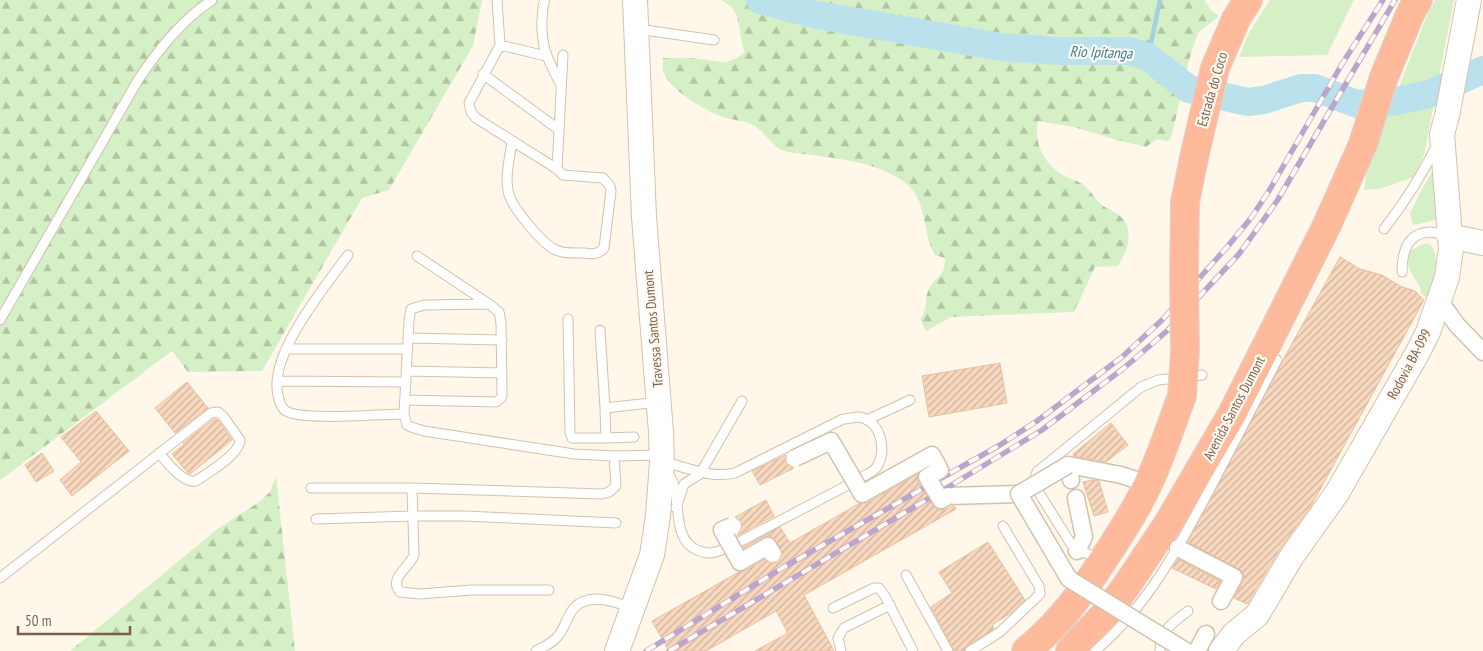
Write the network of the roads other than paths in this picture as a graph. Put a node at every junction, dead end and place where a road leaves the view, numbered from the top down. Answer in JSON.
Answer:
{"nodes":[{"id":1,"x":212,"y":0,"type":"edge"},
{"id":2,"x":497,"y":0,"type":"edge"},
{"id":3,"x":545,"y":0,"type":"edge"},
{"id":4,"x":636,"y":0,"type":"edge"},
{"id":5,"x":1248,"y":0,"type":"edge"},
{"id":6,"x":1418,"y":0,"type":"edge"},
{"id":7,"x":1469,"y":0,"type":"edge"},
{"id":8,"x":637,"y":28,"type":"junction"},
{"id":9,"x":714,"y":40,"type":"dead end"},
{"id":10,"x":500,"y":45,"type":"junction"},
{"id":11,"x":563,"y":55,"type":"dead end"},
{"id":12,"x":546,"y":56,"type":"junction"},
{"id":13,"x":483,"y":74,"type":"junction"},
{"id":14,"x":561,"y":85,"type":"junction"},
{"id":15,"x":1444,"y":125,"type":"junction"},
{"id":16,"x":558,"y":128,"type":"junction"},
{"id":17,"x":512,"y":141,"type":"junction"},
{"id":18,"x":557,"y":170,"type":"junction"},
{"id":19,"x":1384,"y":229,"type":"dead end"},
{"id":20,"x":1449,"y":236,"type":"junction"},
{"id":21,"x":1483,"y":243,"type":"edge"},
{"id":22,"x":348,"y":255,"type":"dead end"},
{"id":23,"x":417,"y":256,"type":"dead end"},
{"id":24,"x":1402,"y":272,"type":"dead end"},
{"id":25,"x":1439,"y":300,"type":"junction"},
{"id":26,"x":489,"y":304,"type":"junction"},
{"id":27,"x":0,"y":320,"type":"edge"},
{"id":28,"x":568,"y":320,"type":"dead end"},
{"id":29,"x":600,"y":330,"type":"dead end"},
{"id":30,"x":408,"y":338,"type":"junction"},
{"id":31,"x":502,"y":340,"type":"junction"},
{"id":32,"x":287,"y":349,"type":"junction"},
{"id":33,"x":408,"y":349,"type":"junction"},
{"id":34,"x":1483,"y":352,"type":"edge"},
{"id":35,"x":1277,"y":360,"type":"dead end"},
{"id":36,"x":406,"y":371,"type":"junction"},
{"id":37,"x":502,"y":372,"type":"junction"},
{"id":38,"x":1202,"y":375,"type":"dead end"},
{"id":39,"x":277,"y":381,"type":"junction"},
{"id":40,"x":406,"y":382,"type":"junction"},
{"id":41,"x":405,"y":400,"type":"junction"},
{"id":42,"x":910,"y":400,"type":"dead end"},
{"id":43,"x":742,"y":401,"type":"dead end"},
{"id":44,"x":659,"y":402,"type":"junction"},
{"id":45,"x":605,"y":408,"type":"junction"},
{"id":46,"x":404,"y":414,"type":"junction"},
{"id":47,"x":867,"y":420,"type":"junction"},
{"id":48,"x":634,"y":437,"type":"dead end"},
{"id":49,"x":606,"y":438,"type":"junction"},
{"id":50,"x":159,"y":454,"type":"junction"},
{"id":51,"x":614,"y":456,"type":"junction"},
{"id":52,"x":795,"y":458,"type":"dead end"},
{"id":53,"x":662,"y":462,"type":"junction"},
{"id":54,"x":700,"y":474,"type":"junction"},
{"id":55,"x":860,"y":478,"type":"dead end"},
{"id":56,"x":850,"y":484,"type":"dead end"},
{"id":57,"x":1149,"y":484,"type":"junction"},
{"id":58,"x":311,"y":488,"type":"dead end"},
{"id":59,"x":412,"y":488,"type":"junction"},
{"id":60,"x":1019,"y":494,"type":"junction"},
{"id":61,"x":1076,"y":498,"type":"dead end"},
{"id":62,"x":676,"y":508,"type":"junction"},
{"id":63,"x":413,"y":516,"type":"junction"},
{"id":64,"x":316,"y":519,"type":"dead end"},
{"id":65,"x":616,"y":523,"type":"dead end"},
{"id":66,"x":732,"y":526,"type":"dead end"},
{"id":67,"x":1002,"y":526,"type":"dead end"},
{"id":68,"x":739,"y":542,"type":"dead end"},
{"id":69,"x":726,"y":548,"type":"dead end"},
{"id":70,"x":1178,"y":548,"type":"junction"},
{"id":71,"x":1077,"y":551,"type":"junction"},
{"id":72,"x":772,"y":553,"type":"dead end"},
{"id":73,"x":1105,"y":558,"type":"junction"},
{"id":74,"x":906,"y":575,"type":"dead end"},
{"id":75,"x":0,"y":578,"type":"edge"},
{"id":76,"x":548,"y":590,"type":"dead end"},
{"id":77,"x":1221,"y":601,"type":"dead end"},
{"id":78,"x":890,"y":605,"type":"junction"},
{"id":79,"x":833,"y":608,"type":"dead end"},
{"id":80,"x":1188,"y":611,"type":"dead end"},
{"id":81,"x":629,"y":618,"type":"junction"},
{"id":82,"x":1213,"y":642,"type":"edge"},
{"id":83,"x":536,"y":651,"type":"edge"},
{"id":84,"x":617,"y":651,"type":"edge"},
{"id":85,"x":841,"y":651,"type":"edge"},
{"id":86,"x":913,"y":651,"type":"edge"},
{"id":87,"x":948,"y":651,"type":"edge"},
{"id":88,"x":970,"y":651,"type":"edge"},
{"id":89,"x":1026,"y":651,"type":"edge"},
{"id":90,"x":1070,"y":651,"type":"edge"},
{"id":91,"x":1095,"y":651,"type":"edge"},
{"id":92,"x":1160,"y":651,"type":"edge"},
{"id":93,"x":1186,"y":651,"type":"edge"},
{"id":94,"x":1197,"y":651,"type":"edge"}],
"edges":[{"from":1,"to":27,"type":"lane"},
{"from":2,"to":10,"type":"lane"},
{"from":3,"to":12,"type":"lane"},
{"from":4,"to":8,"type":"main road","name":"Travessa Santos Dumont"},
{"from":5,"to":57,"type":"highway","name":"Estrada do Coco","bridge":true},
{"from":6,"to":90,"type":"highway","name":"Avenida Santos Dumont"},
{"from":7,"to":15,"type":"main road","name":"Rodovia BA-099"},
{"from":8,"to":9,"type":"lane"},
{"from":8,"to":44,"type":"main road","name":"Travessa Santos Dumont"},
{"from":10,"to":12,"type":"lane"},
{"from":10,"to":13,"type":"lane"},
{"from":11,"to":14,"type":"lane"},
{"from":12,"to":14,"type":"lane"},
{"from":13,"to":16,"type":"lane"},
{"from":13,"to":17,"type":"lane"},
{"from":14,"to":16,"type":"lane"},
{"from":15,"to":19,"type":"lane"},
{"from":15,"to":20,"type":"main road","name":"Rodovia BA-099"},
{"from":16,"to":18,"type":"lane"},
{"from":17,"to":18,"type":"lane"},
{"from":17,"to":18,"type":"lane"},
{"from":20,"to":21,"type":"main road"},
{"from":20,"to":24,"type":"lane"},
{"from":20,"to":25,"type":"main road","name":"Rodovia BA-099"},
{"from":22,"to":32,"type":"lane"},
{"from":23,"to":26,"type":"lane"},
{"from":25,"to":34,"type":"street"},
{"from":25,"to":82,"type":"main road","name":"Rodovia BA-099"},
{"from":26,"to":30,"type":"lane"},
{"from":26,"to":31,"type":"lane"},
{"from":28,"to":49,"type":"lane"},
{"from":29,"to":45,"type":"lane"},
{"from":30,"to":31,"type":"lane"},
{"from":30,"to":33,"type":"lane"},
{"from":31,"to":37,"type":"lane"},
{"from":32,"to":33,"type":"lane"},
{"from":32,"to":39,"type":"lane"},
{"from":33,"to":36,"type":"lane"},
{"from":35,"to":70,"type":"lane"},
{"from":36,"to":37,"type":"lane"},
{"from":36,"to":40,"type":"lane"},
{"from":37,"to":41,"type":"lane"},
{"from":38,"to":71,"type":"lane"},
{"from":39,"to":40,"type":"lane"},
{"from":39,"to":46,"type":"lane"},
{"from":40,"to":41,"type":"lane"},
{"from":41,"to":46,"type":"lane"},
{"from":42,"to":47,"type":"lane"},
{"from":43,"to":54,"type":"lane"},
{"from":44,"to":45,"type":"lane"},
{"from":44,"to":53,"type":"main road","name":"Travessa Santos Dumont"},
{"from":45,"to":49,"type":"lane"},
{"from":46,"to":51,"type":"lane"},
{"from":47,"to":54,"type":"lane"},
{"from":47,"to":55,"type":"lane"},
{"from":48,"to":49,"type":"lane"},
{"from":50,"to":50,"type":"lane"},
{"from":50,"to":75,"type":"lane"},
{"from":51,"to":53,"type":"lane"},
{"from":51,"to":59,"type":"lane"},
{"from":52,"to":60,"type":"street","bridge":true},
{"from":53,"to":54,"type":"lane"},
{"from":53,"to":62,"type":"lane"},
{"from":53,"to":81,"type":"main road","name":"Travessa Santos Dumont"},
{"from":54,"to":62,"type":"lane"},
{"from":56,"to":68,"type":"lane"},
{"from":57,"to":60,"type":"street","bridge":true},
{"from":57,"to":73,"type":"highway"},
{"from":58,"to":59,"type":"lane"},
{"from":59,"to":63,"type":"lane"},
{"from":60,"to":93,"type":"street","bridge":true},
{"from":61,"to":71,"type":"street"},
{"from":62,"to":69,"type":"lane"},
{"from":63,"to":64,"type":"lane"},
{"from":63,"to":65,"type":"lane"},
{"from":63,"to":76,"type":"lane"},
{"from":66,"to":72,"type":"street","bridge":true},
{"from":67,"to":88,"type":"lane"},
{"from":70,"to":77,"type":"street"},
{"from":70,"to":91,"type":"lane"},
{"from":71,"to":73,"type":"lane"},
{"from":73,"to":89,"type":"highway"},
{"from":74,"to":87,"type":"lane"},
{"from":78,"to":79,"type":"lane"},
{"from":78,"to":85,"type":"lane"},
{"from":78,"to":86,"type":"lane"},
{"from":80,"to":92,"type":"lane"},
{"from":81,"to":83,"type":"lane"},
{"from":81,"to":84,"type":"main road","name":"Travessa Santos Dumont"},
{"from":82,"to":94,"type":"street"}]}
